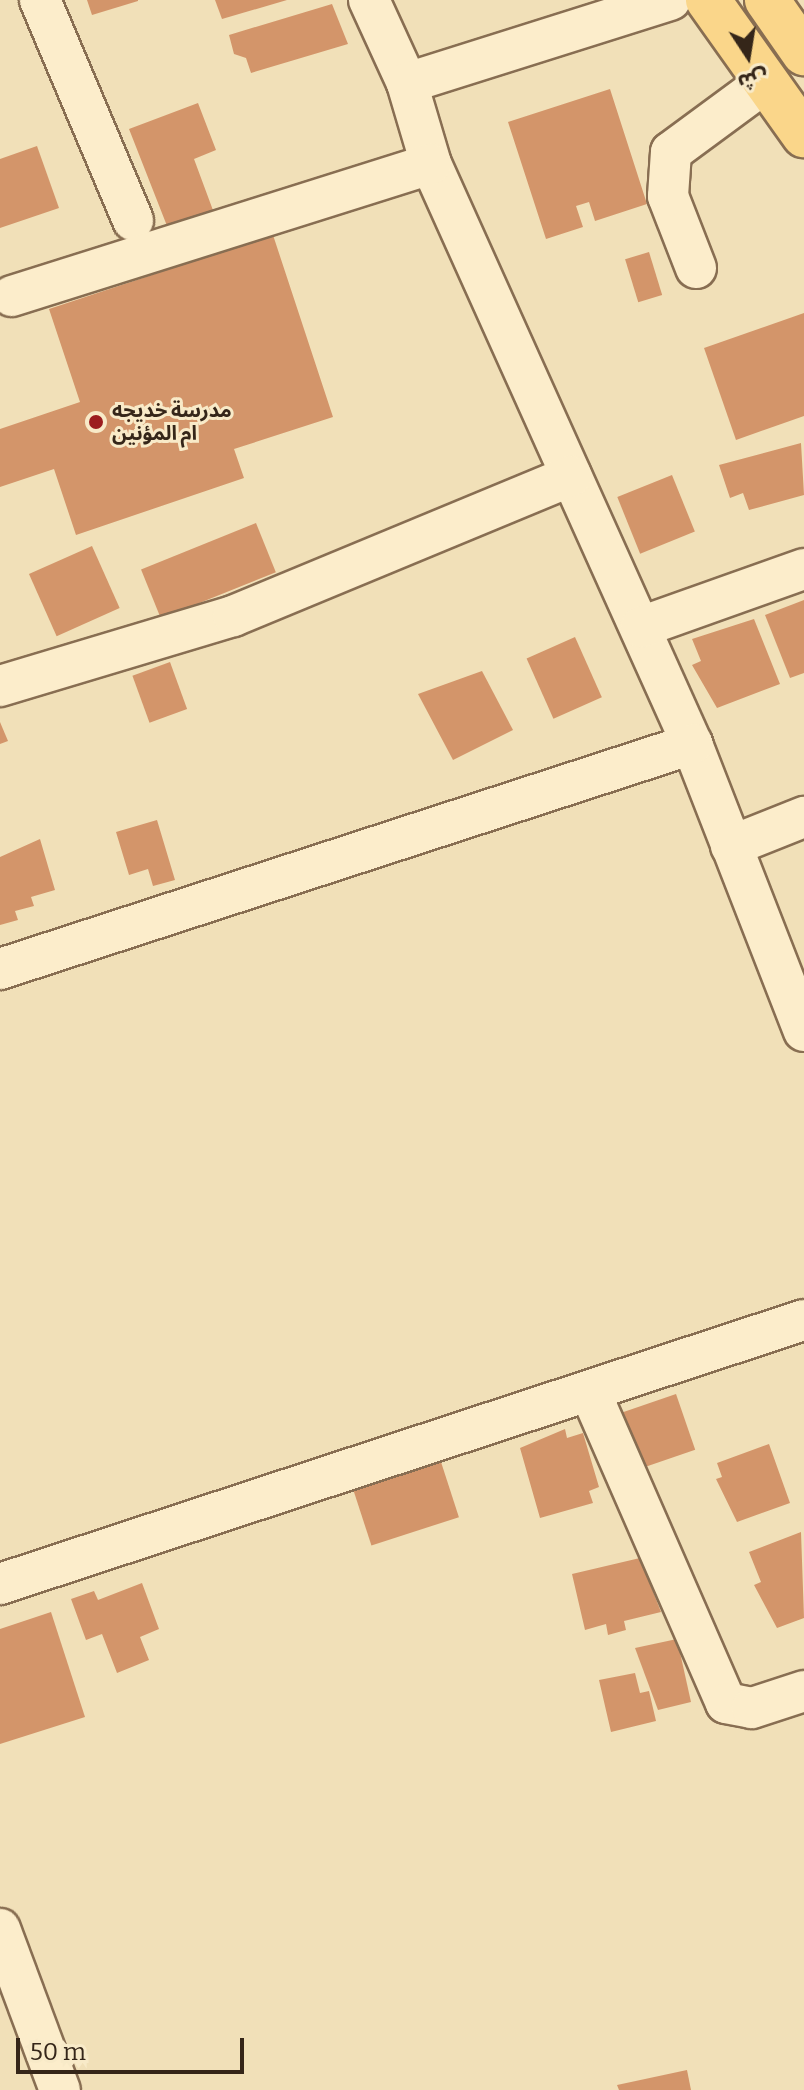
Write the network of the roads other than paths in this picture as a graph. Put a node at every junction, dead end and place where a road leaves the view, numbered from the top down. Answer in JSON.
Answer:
{"nodes":[{"id":1,"x":40,"y":0,"type":"edge"},
{"id":2,"x":369,"y":0,"type":"edge"},
{"id":3,"x":670,"y":0,"type":"edge"},
{"id":4,"x":708,"y":0,"type":"edge"},
{"id":5,"x":767,"y":0,"type":"edge"},
{"id":6,"x":804,"y":53,"type":"edge"},
{"id":7,"x":766,"y":82,"type":"junction"},
{"id":8,"x":407,"y":83,"type":"junction"},
{"id":9,"x":804,"y":135,"type":"edge"},
{"id":10,"x":431,"y":164,"type":"junction"},
{"id":11,"x":133,"y":220,"type":"dead end"},
{"id":12,"x":696,"y":268,"type":"dead end"},
{"id":13,"x":12,"y":296,"type":"dead end"},
{"id":14,"x":571,"y":476,"type":"junction"},
{"id":15,"x":804,"y":569,"type":"edge"},
{"id":16,"x":641,"y":627,"type":"junction"},
{"id":17,"x":0,"y":686,"type":"edge"},
{"id":18,"x":692,"y":744,"type":"junction"},
{"id":19,"x":804,"y":817,"type":"edge"},
{"id":20,"x":731,"y":846,"type":"junction"},
{"id":21,"x":0,"y":969,"type":"edge"},
{"id":22,"x":804,"y":1031,"type":"edge"},
{"id":23,"x":804,"y":1320,"type":"edge"},
{"id":24,"x":591,"y":1394,"type":"junction"},
{"id":25,"x":0,"y":1584,"type":"edge"},
{"id":26,"x":804,"y":1691,"type":"edge"},
{"id":27,"x":4,"y":1954,"type":"edge"},
{"id":28,"x":60,"y":2090,"type":"edge"}],
"edges":[{"from":1,"to":11,"type":"street"},
{"from":2,"to":8,"type":"street"},
{"from":3,"to":8,"type":"street"},
{"from":4,"to":7,"type":"main road"},
{"from":5,"to":6,"type":"main road"},
{"from":7,"to":9,"type":"main road"},
{"from":7,"to":12,"type":"street"},
{"from":8,"to":10,"type":"street"},
{"from":10,"to":13,"type":"street"},
{"from":10,"to":14,"type":"street"},
{"from":14,"to":16,"type":"street"},
{"from":14,"to":17,"type":"street"},
{"from":15,"to":16,"type":"street"},
{"from":16,"to":18,"type":"street"},
{"from":18,"to":20,"type":"street"},
{"from":18,"to":21,"type":"street"},
{"from":19,"to":20,"type":"street"},
{"from":20,"to":22,"type":"street"},
{"from":23,"to":24,"type":"street"},
{"from":24,"to":25,"type":"street"},
{"from":24,"to":26,"type":"street"},
{"from":27,"to":28,"type":"street"}]}
